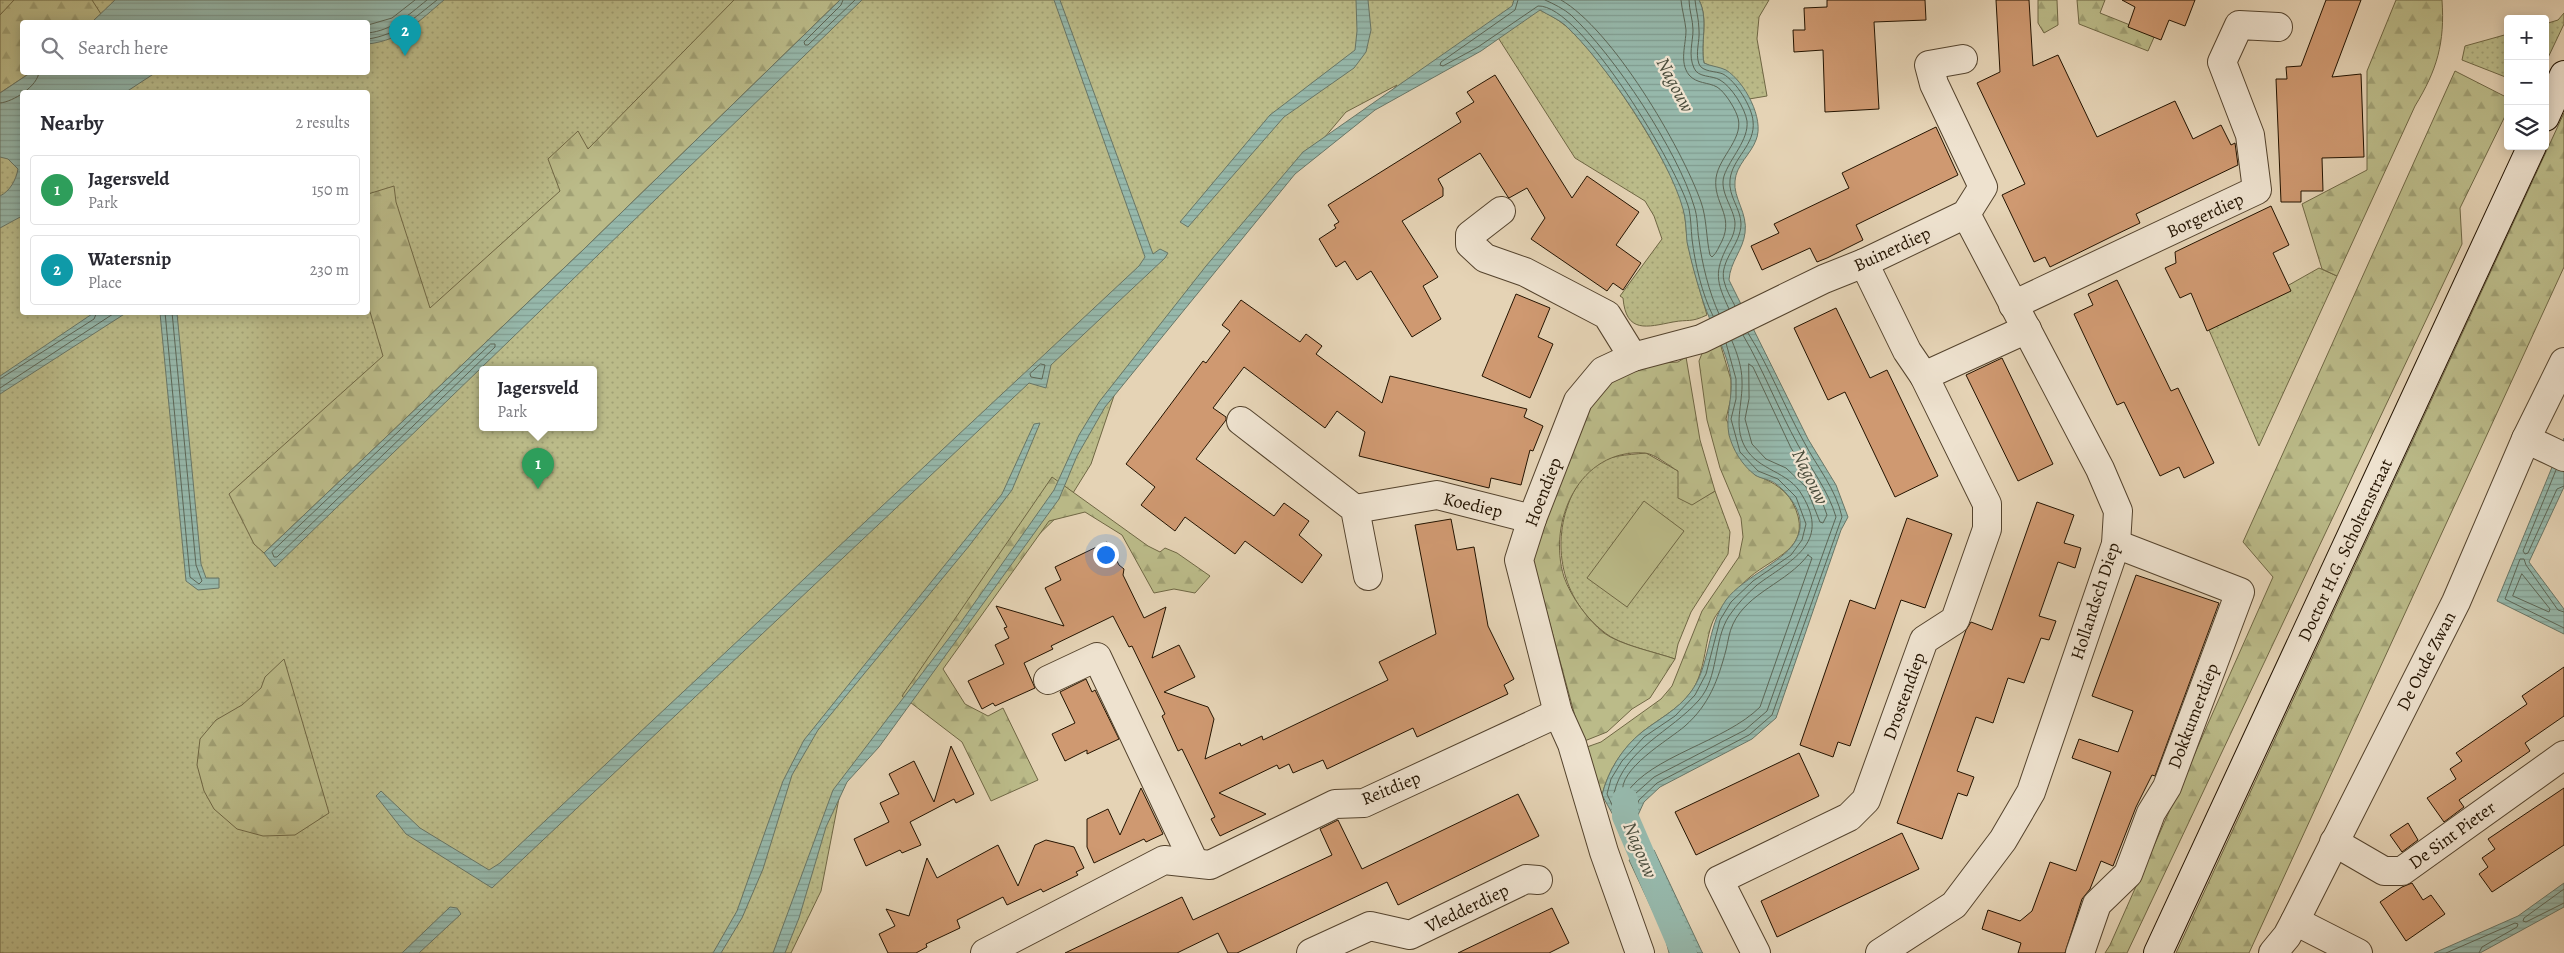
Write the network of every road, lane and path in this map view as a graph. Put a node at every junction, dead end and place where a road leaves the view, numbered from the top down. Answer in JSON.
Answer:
{"nodes":[{"id":1,"x":2278,"y":27,"type":"dead end"},
{"id":2,"x":1963,"y":59,"type":"dead end"},
{"id":3,"x":2564,"y":75,"type":"edge"},
{"id":4,"x":2549,"y":108,"type":"edge"},
{"id":5,"x":2530,"y":150,"type":"edge"},
{"id":6,"x":1501,"y":211,"type":"dead end"},
{"id":7,"x":1966,"y":214,"type":"junction"},
{"id":8,"x":1864,"y":263,"type":"junction"},
{"id":9,"x":2013,"y":305,"type":"junction"},
{"id":10,"x":2027,"y":329,"type":"junction"},
{"id":11,"x":1633,"y":356,"type":"junction"},
{"id":12,"x":2564,"y":362,"type":"edge"},
{"id":13,"x":1924,"y":376,"type":"junction"},
{"id":14,"x":1240,"y":421,"type":"dead end"},
{"id":15,"x":2526,"y":439,"type":"junction"},
{"id":16,"x":2558,"y":454,"type":"edge"},
{"id":17,"x":1356,"y":509,"type":"junction"},
{"id":18,"x":1532,"y":519,"type":"junction"},
{"id":19,"x":2116,"y":544,"type":"junction"},
{"id":20,"x":1368,"y":576,"type":"dead end"},
{"id":21,"x":1048,"y":680,"type":"dead end"},
{"id":22,"x":1558,"y":713,"type":"junction"},
{"id":23,"x":2564,"y":755,"type":"edge"},
{"id":24,"x":2334,"y":842,"type":"junction"},
{"id":25,"x":1194,"y":862,"type":"junction"},
{"id":26,"x":1538,"y":880,"type":"dead end"},
{"id":27,"x":2295,"y":922,"type":"junction"},
{"id":28,"x":985,"y":953,"type":"edge"},
{"id":29,"x":1312,"y":953,"type":"edge"},
{"id":30,"x":1640,"y":953,"type":"edge"},
{"id":31,"x":1756,"y":953,"type":"edge"},
{"id":32,"x":1880,"y":953,"type":"edge"},
{"id":33,"x":2080,"y":953,"type":"edge"},
{"id":34,"x":2158,"y":953,"type":"edge"},
{"id":35,"x":2273,"y":953,"type":"edge"},
{"id":36,"x":2358,"y":953,"type":"edge"}],
"edges":[{"from":1,"to":9,"type":"street","name":"Borgerdiep"},
{"from":2,"to":7,"type":"street"},
{"from":3,"to":4,"type":"street"},
{"from":5,"to":34,"type":"street","name":"Doctor H.G. Scholtenstraat"},
{"from":6,"to":11,"type":"street"},
{"from":7,"to":8,"type":"street","name":"Buinerdiep"},
{"from":7,"to":9,"type":"street","name":"Hollandsch Diep"},
{"from":8,"to":11,"type":"street","name":"Buinerdiep"},
{"from":8,"to":13,"type":"street","name":"Drostendiep"},
{"from":9,"to":10,"type":"street","name":"Hollandsch Diep"},
{"from":10,"to":13,"type":"street"},
{"from":10,"to":19,"type":"street","name":"Hollandsch Diep"},
{"from":11,"to":18,"type":"street","name":"Hoendiep"},
{"from":12,"to":15,"type":"street","name":"De Oude Zwan"},
{"from":13,"to":31,"type":"street","name":"Drostendiep"},
{"from":14,"to":17,"type":"street"},
{"from":15,"to":16,"type":"street"},
{"from":15,"to":24,"type":"street","name":"De Oude Zwan"},
{"from":17,"to":18,"type":"street","name":"Koediep"},
{"from":17,"to":20,"type":"street"},
{"from":18,"to":22,"type":"street","name":"Hoendiep"},
{"from":19,"to":32,"type":"street","name":"Hollandsch Diep"},
{"from":19,"to":33,"type":"street","name":"Dokkumerdiep"},
{"from":21,"to":25,"type":"street"},
{"from":22,"to":25,"type":"street","name":"Reitdiep"},
{"from":22,"to":30,"type":"street","name":"Hoendiep"},
{"from":23,"to":24,"type":"street","name":"De Sint Pieter"},
{"from":24,"to":27,"type":"street","name":"De Oude Zwan"},
{"from":25,"to":28,"type":"street","name":"Reitdiep"},
{"from":26,"to":29,"type":"street","name":"Vledderdiep"},
{"from":27,"to":35,"type":"street","name":"De Oude Zwan"},
{"from":27,"to":36,"type":"street"}]}
